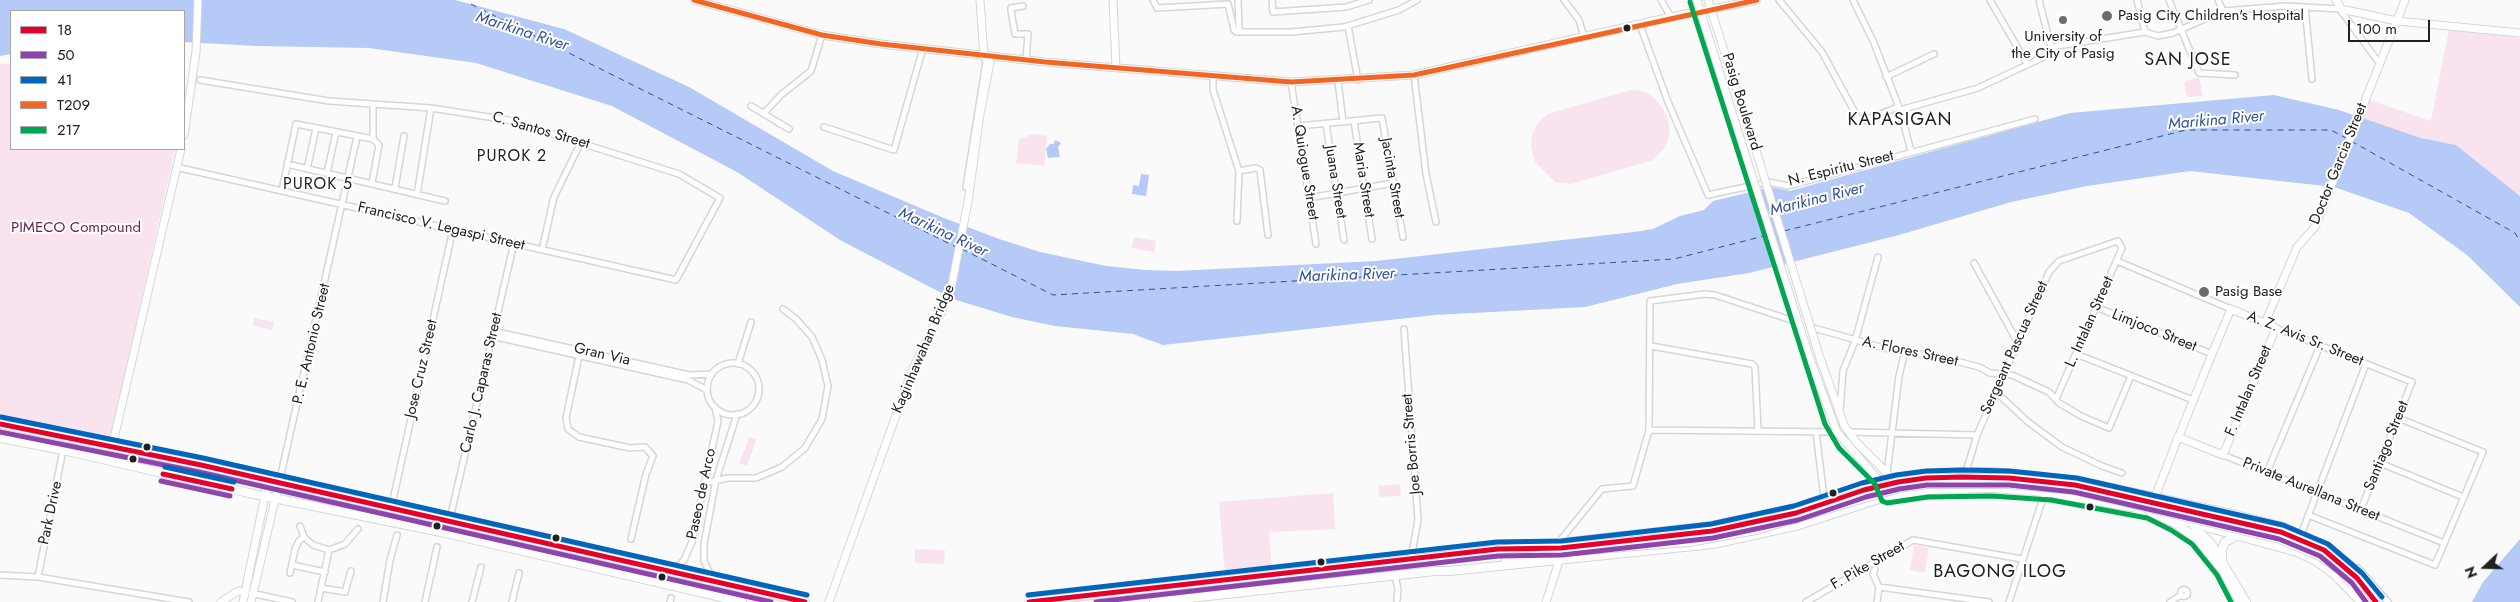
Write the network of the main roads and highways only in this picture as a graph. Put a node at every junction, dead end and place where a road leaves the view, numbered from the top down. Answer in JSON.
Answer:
{"nodes":[{"id":1,"x":198,"y":0,"type":"edge"},
{"id":2,"x":694,"y":0,"type":"edge"},
{"id":3,"x":980,"y":0,"type":"edge"},
{"id":4,"x":1113,"y":0,"type":"edge"},
{"id":5,"x":1697,"y":0,"type":"edge"},
{"id":6,"x":1708,"y":0,"type":"edge"},
{"id":7,"x":1757,"y":0,"type":"edge"},
{"id":8,"x":2336,"y":0,"type":"edge"},
{"id":9,"x":2405,"y":0,"type":"edge"},
{"id":10,"x":1712,"y":9,"type":"junction"},
{"id":11,"x":2402,"y":9,"type":"junction"},
{"id":12,"x":1702,"y":11,"type":"junction"},
{"id":13,"x":2384,"y":18,"type":"junction"},
{"id":14,"x":2398,"y":20,"type":"junction"},
{"id":15,"x":2520,"y":33,"type":"edge"},
{"id":16,"x":987,"y":57,"type":"junction"},
{"id":17,"x":1116,"y":68,"type":"junction"},
{"id":18,"x":185,"y":128,"type":"edge"},
{"id":19,"x":180,"y":150,"type":"edge"},
{"id":20,"x":2265,"y":323,"type":"junction"},
{"id":21,"x":2276,"y":328,"type":"joint"},
{"id":22,"x":0,"y":424,"type":"edge"},
{"id":23,"x":2178,"y":437,"type":"junction"},
{"id":24,"x":0,"y":438,"type":"edge"},
{"id":25,"x":112,"y":447,"type":"junction"},
{"id":26,"x":2223,"y":454,"type":"joint"},
{"id":27,"x":1994,"y":472,"type":"junction"},
{"id":28,"x":1889,"y":476,"type":"junction"},
{"id":29,"x":1881,"y":480,"type":"junction"},
{"id":30,"x":268,"y":481,"type":"junction"},
{"id":31,"x":279,"y":483,"type":"junction"},
{"id":32,"x":1992,"y":488,"type":"junction"},
{"id":33,"x":1896,"y":495,"type":"junction"},
{"id":34,"x":265,"y":496,"type":"junction"},
{"id":35,"x":1887,"y":496,"type":"junction"},
{"id":36,"x":2154,"y":497,"type":"junction"},
{"id":37,"x":276,"y":498,"type":"junction"},
{"id":38,"x":1821,"y":499,"type":"junction"},
{"id":39,"x":2149,"y":511,"type":"junction"},
{"id":40,"x":1824,"y":516,"type":"junction"},
{"id":41,"x":447,"y":522,"type":"junction"},
{"id":42,"x":2189,"y":522,"type":"junction"},
{"id":43,"x":442,"y":532,"type":"junction"},
{"id":44,"x":2242,"y":536,"type":"junction"},
{"id":45,"x":1560,"y":550,"type":"junction"},
{"id":46,"x":2222,"y":560,"type":"junction"},
{"id":47,"x":652,"y":567,"type":"junction"},
{"id":48,"x":648,"y":580,"type":"junction"},
{"id":49,"x":245,"y":592,"type":"junction"},
{"id":50,"x":2375,"y":601,"type":"edge"},
{"id":51,"x":221,"y":602,"type":"edge"},
{"id":52,"x":243,"y":602,"type":"edge"},
{"id":53,"x":251,"y":602,"type":"edge"},
{"id":54,"x":742,"y":602,"type":"edge"},
{"id":55,"x":805,"y":602,"type":"edge"},
{"id":56,"x":829,"y":602,"type":"edge"},
{"id":57,"x":1029,"y":602,"type":"edge"},
{"id":58,"x":1154,"y":602,"type":"edge"},
{"id":59,"x":1546,"y":602,"type":"edge"},
{"id":60,"x":2240,"y":602,"type":"edge"},
{"id":61,"x":2246,"y":602,"type":"edge"},
{"id":62,"x":2362,"y":602,"type":"edge"}],
"edges":[{"from":1,"to":18,"type":"main road"},
{"from":2,"to":16,"type":"main road"},
{"from":3,"to":16,"type":"main road","name":"Kaginhawahan Bridge"},
{"from":4,"to":17,"type":"main road"},
{"from":5,"to":12,"type":"main road","name":"Pasig Boulevard"},
{"from":6,"to":10,"type":"main road","name":"Pasig Boulevard"},
{"from":7,"to":10,"type":"main road"},
{"from":8,"to":13,"type":"main road"},
{"from":9,"to":11,"type":"main road","name":"Doctor Garcia Street"},
{"from":10,"to":12,"type":"main road"},
{"from":10,"to":28,"type":"main road","name":"Pasig Boulevard","bridge":true},
{"from":11,"to":13,"type":"main road"},
{"from":11,"to":14,"type":"main road","name":"Doctor Garcia Street"},
{"from":12,"to":17,"type":"main road"},
{"from":12,"to":29,"type":"main road","name":"Pasig Boulevard","bridge":true},
{"from":13,"to":14,"type":"main road"},
{"from":14,"to":15,"type":"main road"},
{"from":14,"to":20,"type":"main road","name":"Doctor Garcia Street"},
{"from":16,"to":17,"type":"main road"},
{"from":16,"to":56,"type":"main road","name":"Kaginhawahan Bridge"},
{"from":19,"to":25,"type":"main road"},
{"from":20,"to":21,"type":"main road","name":"A. Z. Avis Sr. Street"},
{"from":20,"to":23,"type":"main road","name":"A. Z. Avis Sr. Street"},
{"from":21,"to":26,"type":"main road","name":"F. Intalan Street"},
{"from":22,"to":25,"type":"main road"},
{"from":23,"to":26,"type":"main road","name":"Private Aurellana Street"},
{"from":23,"to":36,"type":"main road"},
{"from":24,"to":34,"type":"main road"},
{"from":25,"to":30,"type":"main road"},
{"from":27,"to":28,"type":"main road"},
{"from":27,"to":32,"type":"main road"},
{"from":27,"to":36,"type":"main road"},
{"from":28,"to":29,"type":"main road"},
{"from":28,"to":33,"type":"main road","name":"Pasig Boulevard"},
{"from":29,"to":35,"type":"main road","name":"Pasig Boulevard"},
{"from":29,"to":38,"type":"main road"},
{"from":30,"to":31,"type":"main road"},
{"from":30,"to":34,"type":"main road"},
{"from":31,"to":37,"type":"main road"},
{"from":31,"to":41,"type":"main road"},
{"from":32,"to":33,"type":"main road"},
{"from":32,"to":39,"type":"main road"},
{"from":33,"to":35,"type":"main road"},
{"from":34,"to":37,"type":"main road"},
{"from":34,"to":49,"type":"main road"},
{"from":35,"to":40,"type":"main road"},
{"from":36,"to":39,"type":"main road"},
{"from":36,"to":42,"type":"main road"},
{"from":36,"to":50,"type":"main road"},
{"from":37,"to":43,"type":"main road"},
{"from":37,"to":53,"type":"main road"},
{"from":38,"to":40,"type":"main road"},
{"from":38,"to":45,"type":"main road"},
{"from":39,"to":42,"type":"main road"},
{"from":39,"to":60,"type":"main road"},
{"from":40,"to":45,"type":"main road"},
{"from":41,"to":43,"type":"main road"},
{"from":41,"to":47,"type":"main road"},
{"from":42,"to":44,"type":"main road"},
{"from":42,"to":46,"type":"main road"},
{"from":43,"to":48,"type":"main road"},
{"from":44,"to":46,"type":"main road"},
{"from":44,"to":62,"type":"main road"},
{"from":45,"to":50,"type":"main road","bridge":true},
{"from":45,"to":57,"type":"main road"},
{"from":45,"to":58,"type":"main road"},
{"from":45,"to":59,"type":"main road"},
{"from":45,"to":62,"type":"main road","bridge":true},
{"from":46,"to":61,"type":"main road"},
{"from":47,"to":48,"type":"main road"},
{"from":47,"to":55,"type":"main road"},
{"from":48,"to":54,"type":"main road"},
{"from":49,"to":51,"type":"main road"},
{"from":49,"to":52,"type":"main road"}]}
